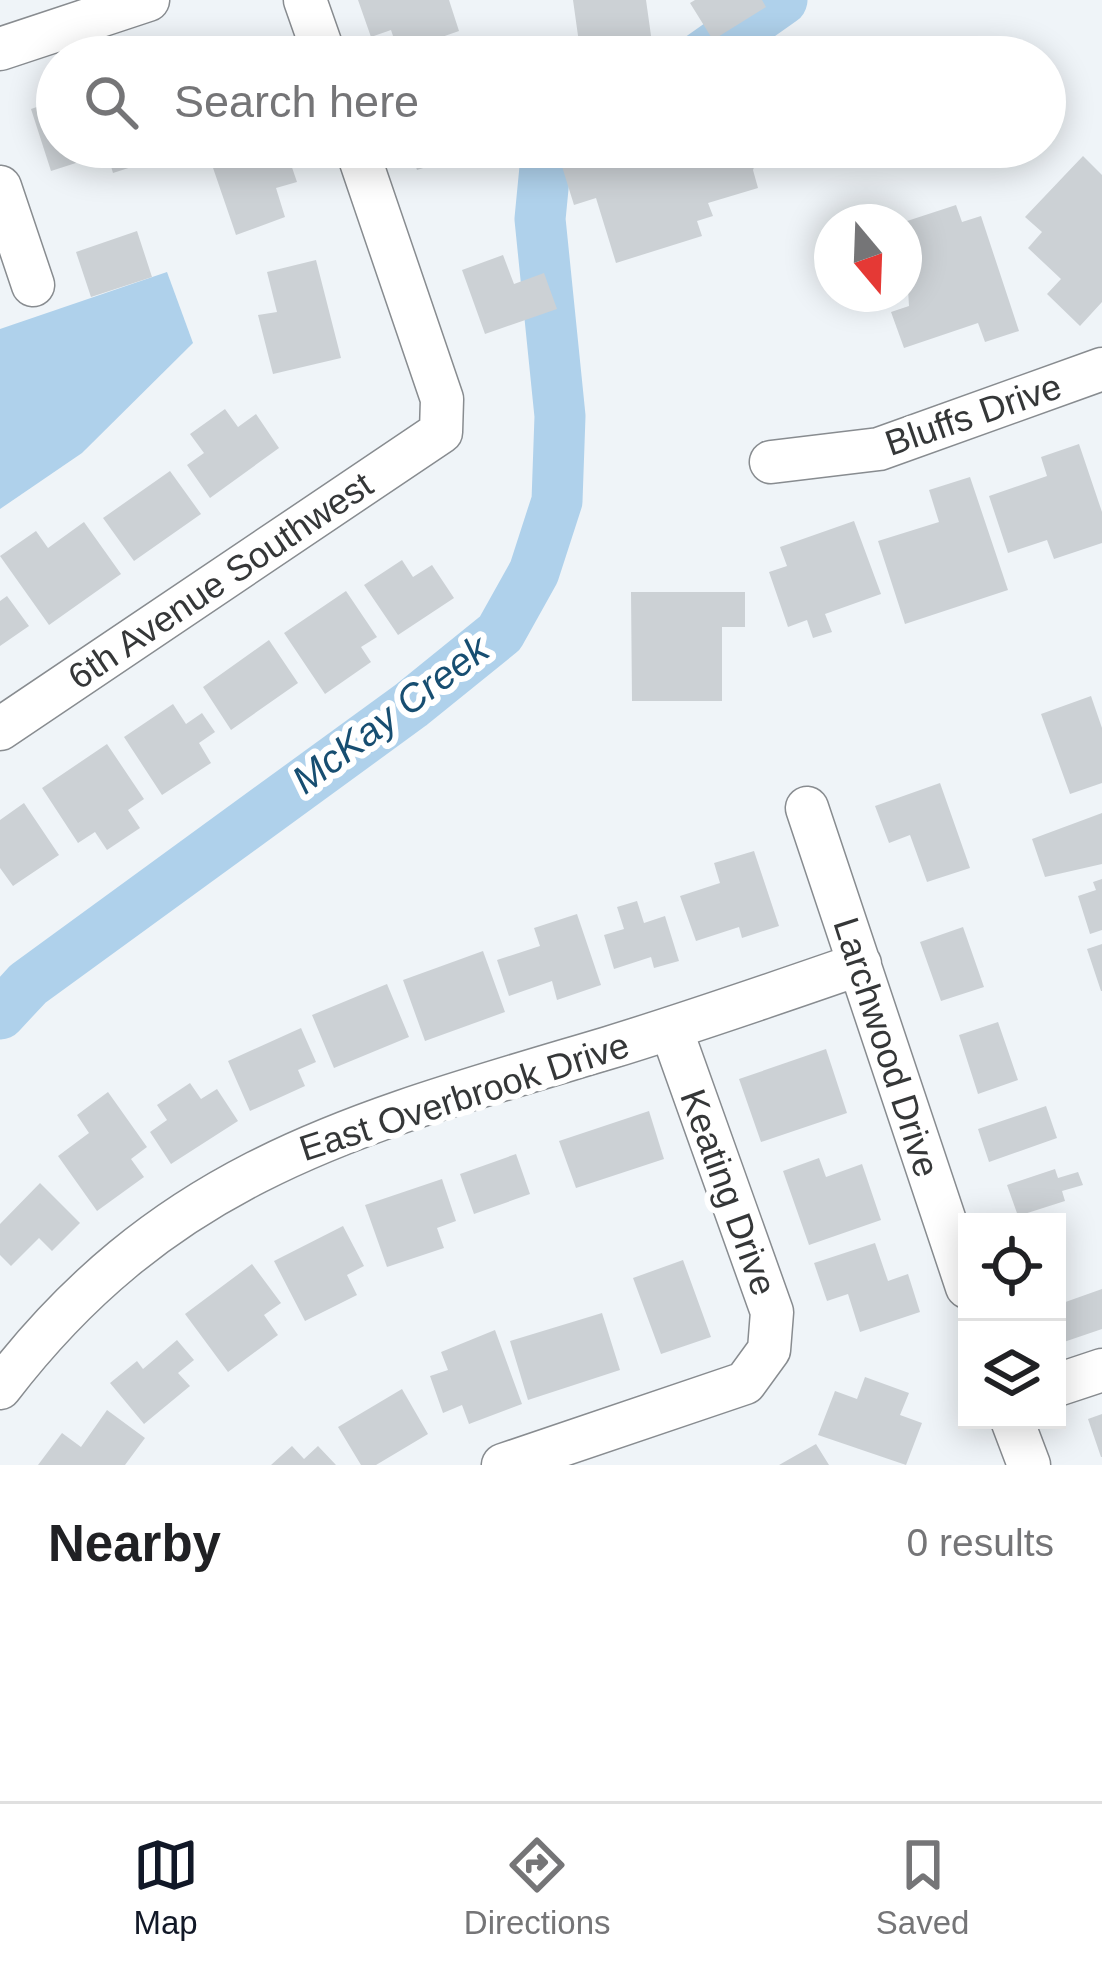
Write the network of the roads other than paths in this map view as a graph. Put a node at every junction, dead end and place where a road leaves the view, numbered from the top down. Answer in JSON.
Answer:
{"nodes":[{"id":1,"x":148,"y":0,"type":"edge"},
{"id":2,"x":305,"y":0,"type":"edge"},
{"id":3,"x":39,"y":36,"type":"edge"},
{"id":4,"x":318,"y":36,"type":"edge"},
{"id":5,"x":36,"y":37,"type":"edge"},
{"id":6,"x":0,"y":49,"type":"edge"},
{"id":7,"x":363,"y":168,"type":"edge"},
{"id":8,"x":0,"y":188,"type":"edge"},
{"id":9,"x":33,"y":285,"type":"dead end"},
{"id":10,"x":1102,"y":369,"type":"edge"},
{"id":11,"x":771,"y":462,"type":"dead end"},
{"id":12,"x":0,"y":729,"type":"edge"},
{"id":13,"x":807,"y":808,"type":"dead end"},
{"id":14,"x":860,"y":964,"type":"junction"},
{"id":15,"x":670,"y":1029,"type":"junction"},
{"id":16,"x":958,"y":1260,"type":"edge"},
{"id":17,"x":1102,"y":1370,"type":"edge"},
{"id":18,"x":1066,"y":1382,"type":"edge"},
{"id":19,"x":0,"y":1388,"type":"edge"},
{"id":20,"x":1015,"y":1429,"type":"edge"},
{"id":21,"x":503,"y":1465,"type":"edge"},
{"id":22,"x":1029,"y":1465,"type":"edge"}],
"edges":[{"from":1,"to":3,"type":"street"},
{"from":2,"to":4,"type":"street"},
{"from":5,"to":6,"type":"street"},
{"from":7,"to":12,"type":"street","name":"6th Avenue Southwest"},
{"from":8,"to":9,"type":"street"},
{"from":10,"to":11,"type":"street","name":"Bluffs Drive"},
{"from":13,"to":14,"type":"street","name":"Larchwood Drive"},
{"from":14,"to":15,"type":"street","name":"East Overbrook Drive"},
{"from":14,"to":16,"type":"street","name":"Larchwood Drive"},
{"from":15,"to":19,"type":"street","name":"East Overbrook Drive"},
{"from":15,"to":21,"type":"street","name":"Keating Drive"},
{"from":17,"to":18,"type":"street"},
{"from":20,"to":22,"type":"street"}]}
